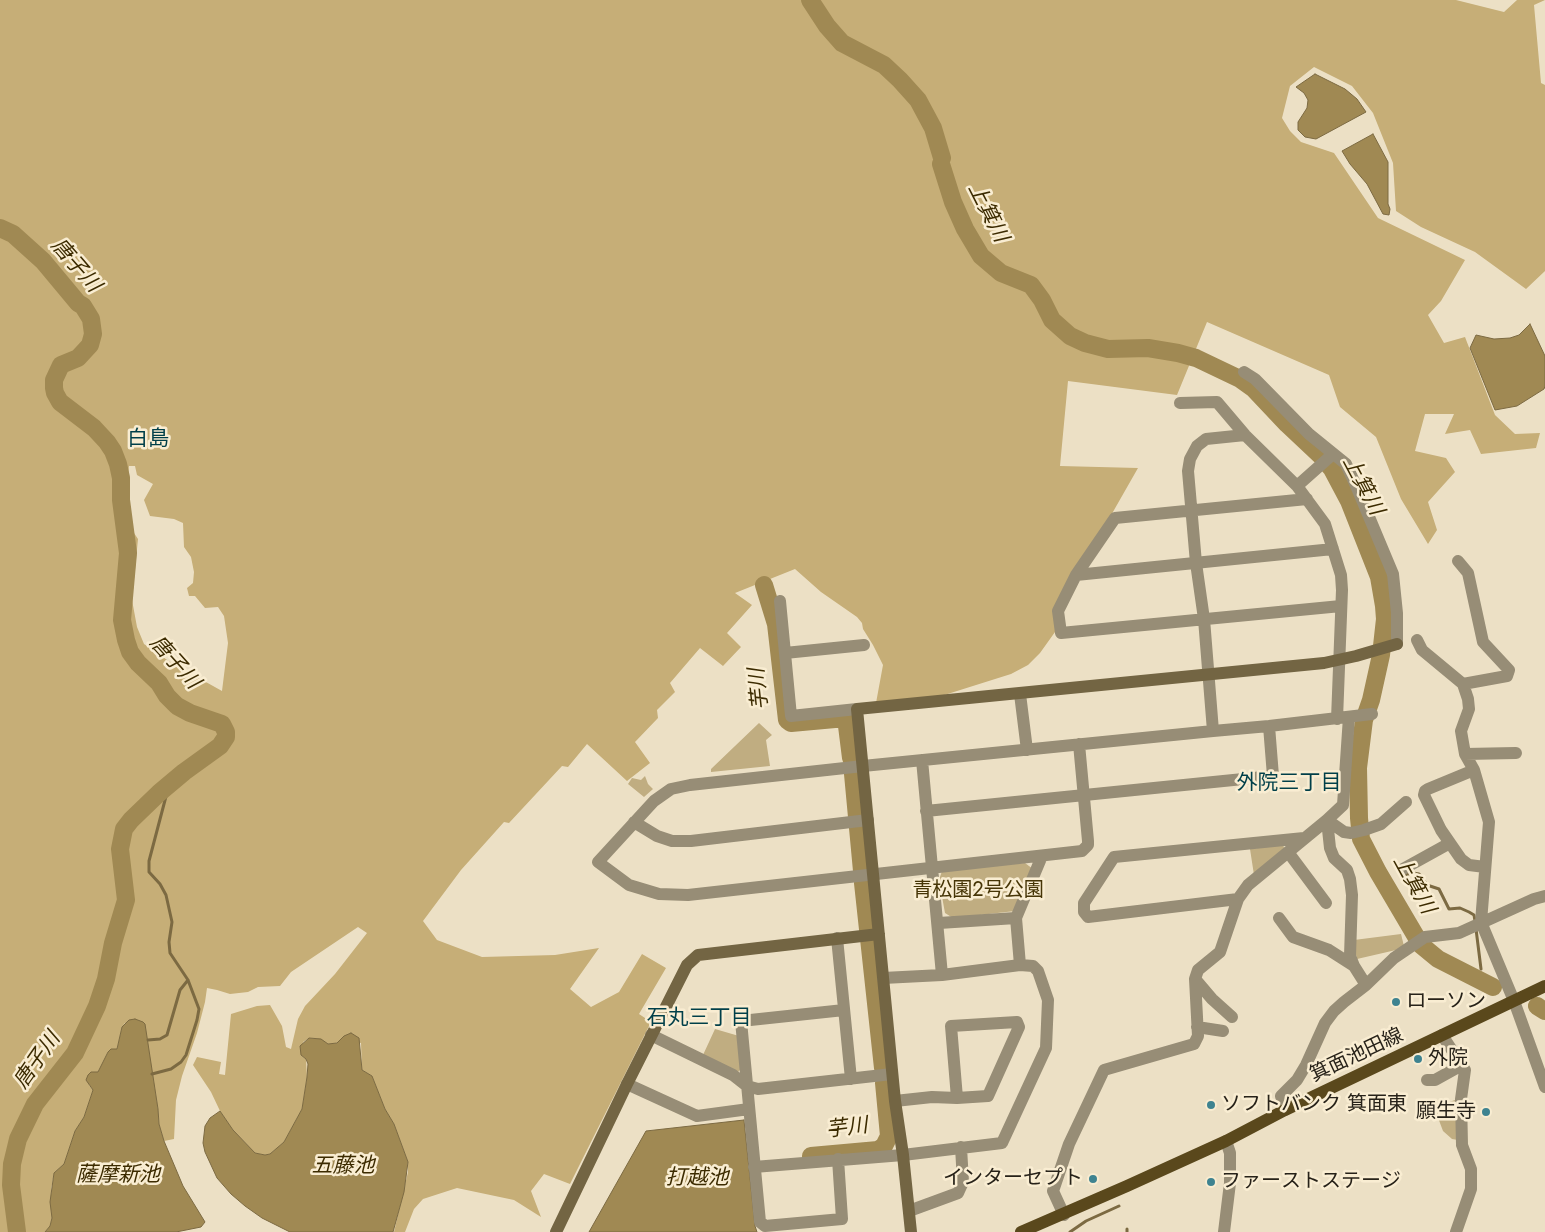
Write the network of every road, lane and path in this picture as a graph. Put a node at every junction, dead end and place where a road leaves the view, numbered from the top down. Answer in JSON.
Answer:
{"nodes":[{"id":1,"x":1244,"y":372,"type":"dead end"},
{"id":2,"x":1180,"y":403,"type":"dead end"},
{"id":3,"x":1245,"y":435,"type":"junction"},
{"id":4,"x":1328,"y":459,"type":"junction"},
{"id":5,"x":1297,"y":486,"type":"junction"},
{"id":6,"x":1307,"y":499,"type":"junction"},
{"id":7,"x":1191,"y":510,"type":"junction"},
{"id":8,"x":1333,"y":549,"type":"junction"},
{"id":9,"x":1458,"y":561,"type":"dead end"},
{"id":10,"x":1196,"y":563,"type":"junction"},
{"id":11,"x":1076,"y":575,"type":"junction"},
{"id":12,"x":780,"y":601,"type":"dead end"},
{"id":13,"x":1341,"y":606,"type":"junction"},
{"id":14,"x":1204,"y":619,"type":"junction"},
{"id":15,"x":1417,"y":640,"type":"dead end"},
{"id":16,"x":864,"y":645,"type":"dead end"},
{"id":17,"x":785,"y":653,"type":"junction"},
{"id":18,"x":1339,"y":660,"type":"junction"},
{"id":19,"x":1209,"y":675,"type":"junction"},
{"id":20,"x":1463,"y":684,"type":"junction"},
{"id":21,"x":1020,"y":694,"type":"junction"},
{"id":22,"x":857,"y":709,"type":"junction"},
{"id":23,"x":1358,"y":716,"type":"junction"},
{"id":24,"x":1269,"y":726,"type":"junction"},
{"id":25,"x":1213,"y":731,"type":"junction"},
{"id":26,"x":1079,"y":744,"type":"junction"},
{"id":27,"x":1027,"y":750,"type":"junction"},
{"id":28,"x":1516,"y":753,"type":"dead end"},
{"id":29,"x":1464,"y":754,"type":"junction"},
{"id":30,"x":922,"y":760,"type":"junction"},
{"id":31,"x":863,"y":766,"type":"junction"},
{"id":32,"x":1474,"y":770,"type":"junction"},
{"id":33,"x":1085,"y":796,"type":"junction"},
{"id":34,"x":1406,"y":802,"type":"dead end"},
{"id":35,"x":926,"y":812,"type":"junction"},
{"id":36,"x":868,"y":820,"type":"junction"},
{"id":37,"x":1327,"y":820,"type":"junction"},
{"id":38,"x":634,"y":822,"type":"junction"},
{"id":39,"x":1304,"y":838,"type":"junction"},
{"id":40,"x":1450,"y":843,"type":"junction"},
{"id":41,"x":1288,"y":852,"type":"junction"},
{"id":42,"x":1042,"y":856,"type":"junction"},
{"id":43,"x":931,"y":866,"type":"junction"},
{"id":44,"x":1485,"y":868,"type":"junction"},
{"id":45,"x":1403,"y":869,"type":"dead end"},
{"id":46,"x":873,"y":873,"type":"junction"},
{"id":47,"x":1545,"y":896,"type":"edge"},
{"id":48,"x":1238,"y":899,"type":"junction"},
{"id":49,"x":1326,"y":902,"type":"dead end"},
{"id":50,"x":1016,"y":918,"type":"junction"},
{"id":51,"x":1280,"y":918,"type":"dead end"},
{"id":52,"x":1481,"y":922,"type":"junction"},
{"id":53,"x":938,"y":923,"type":"junction"},
{"id":54,"x":872,"y":935,"type":"junction"},
{"id":55,"x":837,"y":938,"type":"junction"},
{"id":56,"x":1020,"y":966,"type":"junction"},
{"id":57,"x":1354,"y":966,"type":"junction"},
{"id":58,"x":942,"y":975,"type":"junction"},
{"id":59,"x":883,"y":978,"type":"junction"},
{"id":60,"x":1195,"y":980,"type":"junction"},
{"id":61,"x":1366,"y":986,"type":"junction"},
{"id":62,"x":1545,"y":986,"type":"edge"},
{"id":63,"x":1514,"y":1001,"type":"junction"},
{"id":64,"x":844,"y":1010,"type":"junction"},
{"id":65,"x":1232,"y":1017,"type":"dead end"},
{"id":66,"x":1197,"y":1027,"type":"junction"},
{"id":67,"x":1222,"y":1031,"type":"dead end"},
{"id":68,"x":651,"y":1035,"type":"junction"},
{"id":69,"x":1442,"y":1036,"type":"junction"},
{"id":70,"x":1462,"y":1065,"type":"junction"},
{"id":71,"x":892,"y":1074,"type":"junction"},
{"id":72,"x":851,"y":1079,"type":"junction"},
{"id":73,"x":1427,"y":1080,"type":"dead end"},
{"id":74,"x":627,"y":1084,"type":"junction"},
{"id":75,"x":747,"y":1086,"type":"junction"},
{"id":76,"x":1545,"y":1087,"type":"edge"},
{"id":77,"x":956,"y":1098,"type":"junction"},
{"id":78,"x":895,"y":1100,"type":"junction"},
{"id":79,"x":749,"y":1109,"type":"junction"},
{"id":80,"x":1285,"y":1110,"type":"junction"},
{"id":81,"x":1226,"y":1141,"type":"junction"},
{"id":82,"x":961,"y":1147,"type":"junction"},
{"id":83,"x":903,"y":1155,"type":"junction"},
{"id":84,"x":838,"y":1160,"type":"junction"},
{"id":85,"x":754,"y":1167,"type":"junction"},
{"id":86,"x":909,"y":1211,"type":"junction"},
{"id":87,"x":1064,"y":1214,"type":"junction"},
{"id":88,"x":782,"y":1228,"type":"edge"},
{"id":89,"x":556,"y":1232,"type":"edge"},
{"id":90,"x":911,"y":1232,"type":"edge"},
{"id":91,"x":1021,"y":1232,"type":"edge"},
{"id":92,"x":1224,"y":1232,"type":"edge"},
{"id":93,"x":1456,"y":1232,"type":"edge"}],
"edges":[{"from":1,"to":4,"type":"street"},
{"from":2,"to":3,"type":"street"},
{"from":3,"to":5,"type":"street"},
{"from":3,"to":7,"type":"street"},
{"from":4,"to":5,"type":"street"},
{"from":4,"to":18,"type":"street"},
{"from":5,"to":6,"type":"street"},
{"from":6,"to":7,"type":"street"},
{"from":6,"to":8,"type":"street"},
{"from":7,"to":10,"type":"street"},
{"from":7,"to":11,"type":"street"},
{"from":8,"to":10,"type":"street"},
{"from":8,"to":13,"type":"street"},
{"from":9,"to":20,"type":"street"},
{"from":10,"to":11,"type":"street"},
{"from":10,"to":14,"type":"street"},
{"from":11,"to":14,"type":"street"},
{"from":12,"to":17,"type":"street"},
{"from":13,"to":14,"type":"street"},
{"from":13,"to":18,"type":"street"},
{"from":14,"to":19,"type":"street"},
{"from":15,"to":20,"type":"street"},
{"from":16,"to":17,"type":"street"},
{"from":17,"to":22,"type":"street"},
{"from":18,"to":19,"type":"street"},
{"from":18,"to":23,"type":"street"},
{"from":19,"to":21,"type":"street"},
{"from":19,"to":25,"type":"street"},
{"from":20,"to":29,"type":"street"},
{"from":21,"to":22,"type":"street"},
{"from":21,"to":27,"type":"street"},
{"from":22,"to":31,"type":"street"},
{"from":23,"to":24,"type":"street"},
{"from":23,"to":37,"type":"street"},
{"from":24,"to":25,"type":"street"},
{"from":24,"to":33,"type":"street"},
{"from":25,"to":26,"type":"street"},
{"from":26,"to":27,"type":"street"},
{"from":26,"to":33,"type":"street"},
{"from":27,"to":30,"type":"street"},
{"from":28,"to":29,"type":"street"},
{"from":29,"to":32,"type":"street"},
{"from":30,"to":31,"type":"street"},
{"from":30,"to":35,"type":"street"},
{"from":31,"to":36,"type":"street"},
{"from":31,"to":38,"type":"street"},
{"from":32,"to":40,"type":"street"},
{"from":32,"to":44,"type":"street"},
{"from":33,"to":35,"type":"street"},
{"from":33,"to":42,"type":"street"},
{"from":34,"to":37,"type":"street"},
{"from":35,"to":43,"type":"street"},
{"from":36,"to":38,"type":"street"},
{"from":36,"to":46,"type":"street"},
{"from":37,"to":39,"type":"street"},
{"from":37,"to":57,"type":"street"},
{"from":38,"to":46,"type":"street"},
{"from":39,"to":41,"type":"street"},
{"from":39,"to":48,"type":"street"},
{"from":40,"to":44,"type":"street"},
{"from":40,"to":45,"type":"street"},
{"from":41,"to":48,"type":"street"},
{"from":41,"to":49,"type":"street"},
{"from":42,"to":43,"type":"street"},
{"from":42,"to":50,"type":"street"},
{"from":43,"to":46,"type":"street"},
{"from":43,"to":53,"type":"street"},
{"from":44,"to":52,"type":"street"},
{"from":46,"to":54,"type":"street"},
{"from":47,"to":52,"type":"street"},
{"from":48,"to":60,"type":"street"},
{"from":50,"to":53,"type":"street"},
{"from":50,"to":56,"type":"street"},
{"from":51,"to":57,"type":"street"},
{"from":52,"to":61,"type":"street"},
{"from":52,"to":63,"type":"street"},
{"from":53,"to":58,"type":"street"},
{"from":54,"to":55,"type":"street"},
{"from":54,"to":59,"type":"street"},
{"from":55,"to":64,"type":"street"},
{"from":55,"to":68,"type":"street"},
{"from":56,"to":58,"type":"street"},
{"from":56,"to":82,"type":"street"},
{"from":57,"to":61,"type":"street"},
{"from":58,"to":59,"type":"street"},
{"from":59,"to":71,"type":"street"},
{"from":60,"to":65,"type":"street"},
{"from":60,"to":66,"type":"street"},
{"from":61,"to":80,"type":"street"},
{"from":62,"to":63,"type":"main road","name":"箕面池田線"},
{"from":63,"to":69,"type":"main road","name":"箕面池田線"},
{"from":63,"to":76,"type":"street"},
{"from":64,"to":72,"type":"street"},
{"from":64,"to":75,"type":"street"},
{"from":66,"to":67,"type":"street"},
{"from":66,"to":87,"type":"street"},
{"from":68,"to":74,"type":"street"},
{"from":68,"to":75,"type":"street"},
{"from":69,"to":70,"type":"street"},
{"from":69,"to":80,"type":"main road","name":"箕面池田線"},
{"from":70,"to":73,"type":"street"},
{"from":70,"to":93,"type":"street"},
{"from":71,"to":72,"type":"street"},
{"from":71,"to":78,"type":"street"},
{"from":72,"to":75,"type":"street"},
{"from":74,"to":79,"type":"street"},
{"from":74,"to":89,"type":"street"},
{"from":75,"to":79,"type":"street"},
{"from":77,"to":77,"type":"street"},
{"from":77,"to":78,"type":"street"},
{"from":78,"to":83,"type":"street"},
{"from":79,"to":85,"type":"street"},
{"from":80,"to":81,"type":"main road","name":"箕面池田線"},
{"from":81,"to":87,"type":"main road","name":"箕面池田線"},
{"from":81,"to":92,"type":"street"},
{"from":82,"to":83,"type":"street"},
{"from":82,"to":86,"type":"street"},
{"from":83,"to":84,"type":"street"},
{"from":83,"to":86,"type":"street"},
{"from":84,"to":85,"type":"street"},
{"from":84,"to":88,"type":"street"},
{"from":85,"to":88,"type":"street"},
{"from":86,"to":90,"type":"street"},
{"from":87,"to":91,"type":"main road","name":"箕面池田線"}]}
